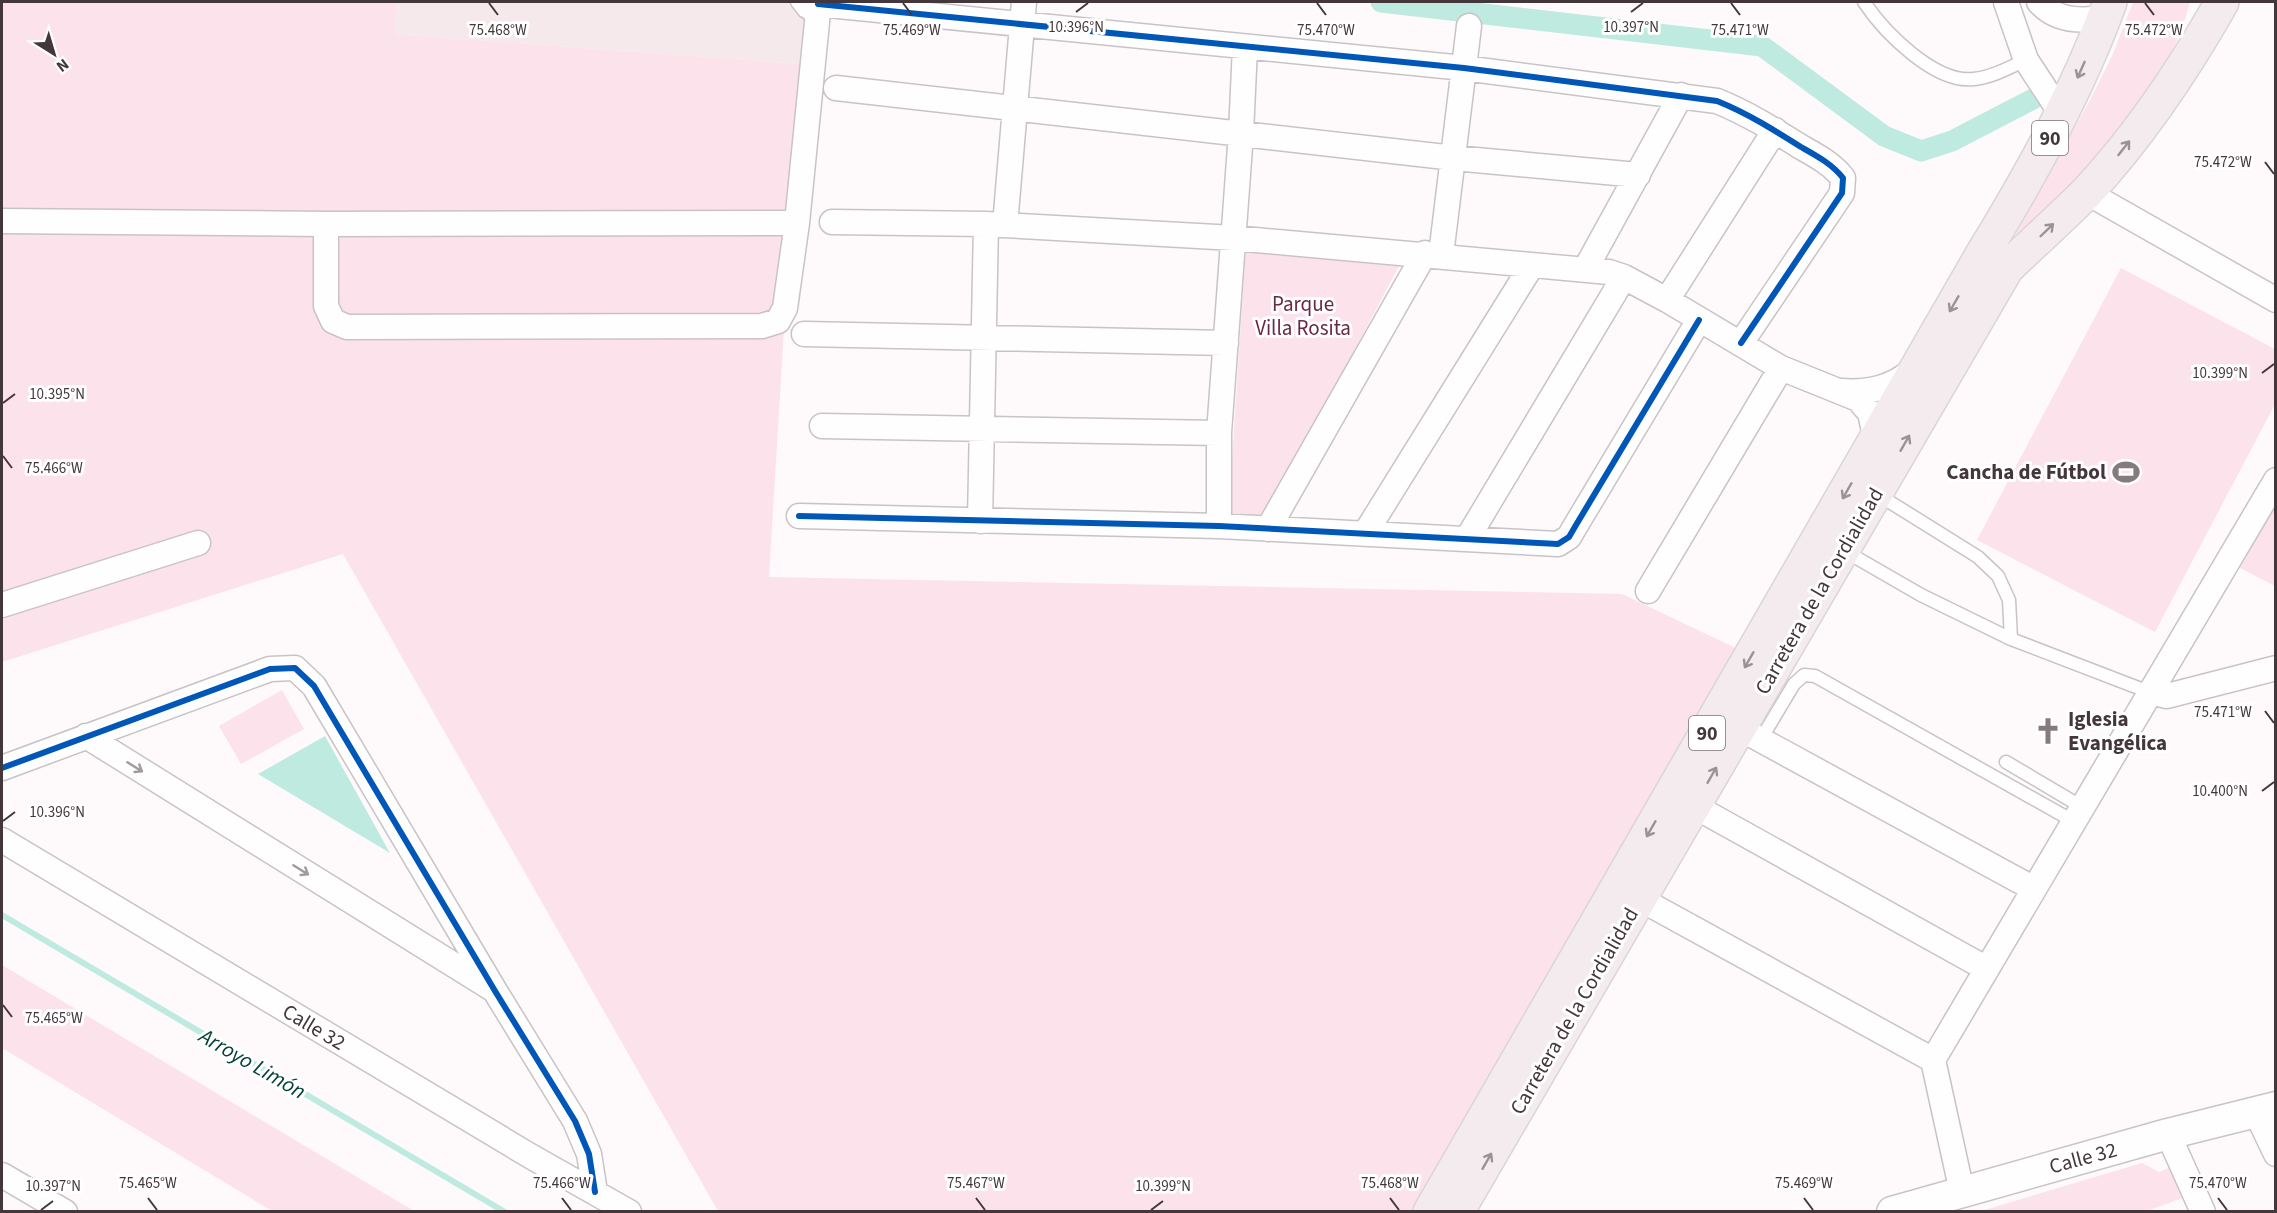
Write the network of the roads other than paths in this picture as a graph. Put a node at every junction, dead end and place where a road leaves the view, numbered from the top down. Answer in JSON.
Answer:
{"nodes":[{"id":1,"x":1864,"y":2,"type":"edge"},
{"id":2,"x":2006,"y":2,"type":"edge"},
{"id":3,"x":2039,"y":2,"type":"edge"},
{"id":4,"x":2204,"y":2,"type":"edge"},
{"id":5,"x":2222,"y":2,"type":"edge"},
{"id":6,"x":813,"y":6,"type":"edge"},
{"id":7,"x":2109,"y":7,"type":"edge"},
{"id":8,"x":1023,"y":13,"type":"edge"},
{"id":9,"x":1469,"y":26,"type":"dead end"},
{"id":10,"x":1245,"y":47,"type":"junction"},
{"id":11,"x":2026,"y":60,"type":"junction"},
{"id":12,"x":1464,"y":68,"type":"junction"},
{"id":13,"x":836,"y":88,"type":"dead end"},
{"id":14,"x":1682,"y":95,"type":"junction"},
{"id":15,"x":2160,"y":102,"type":"junction"},
{"id":16,"x":1015,"y":107,"type":"junction"},
{"id":17,"x":2062,"y":115,"type":"junction"},
{"id":18,"x":1775,"y":130,"type":"junction"},
{"id":19,"x":1241,"y":133,"type":"junction"},
{"id":20,"x":1454,"y":158,"type":"junction"},
{"id":21,"x":1638,"y":175,"type":"junction"},
{"id":22,"x":2086,"y":192,"type":"junction"},
{"id":23,"x":2,"y":221,"type":"edge"},
{"id":24,"x":831,"y":222,"type":"dead end"},
{"id":25,"x":326,"y":224,"type":"junction"},
{"id":26,"x":797,"y":224,"type":"junction"},
{"id":27,"x":996,"y":225,"type":"junction"},
{"id":28,"x":1234,"y":238,"type":"junction"},
{"id":29,"x":1433,"y":254,"type":"junction"},
{"id":30,"x":1532,"y":265,"type":"junction"},
{"id":31,"x":1586,"y":268,"type":"junction"},
{"id":32,"x":1624,"y":277,"type":"junction"},
{"id":33,"x":1667,"y":300,"type":"junction"},
{"id":34,"x":2276,"y":300,"type":"edge"},
{"id":35,"x":1699,"y":320,"type":"junction"},
{"id":36,"x":804,"y":334,"type":"dead end"},
{"id":37,"x":984,"y":339,"type":"junction"},
{"id":38,"x":1226,"y":343,"type":"junction"},
{"id":39,"x":1741,"y":343,"type":"junction"},
{"id":40,"x":1918,"y":366,"type":"junction"},
{"id":41,"x":1781,"y":368,"type":"junction"},
{"id":42,"x":1841,"y":391,"type":"junction"},
{"id":43,"x":822,"y":426,"type":"dead end"},
{"id":44,"x":983,"y":428,"type":"junction"},
{"id":45,"x":1219,"y":433,"type":"junction"},
{"id":46,"x":1871,"y":449,"type":"junction"},
{"id":47,"x":2276,"y":480,"type":"edge"},
{"id":48,"x":1876,"y":494,"type":"junction"},
{"id":49,"x":800,"y":516,"type":"dead end"},
{"id":50,"x":981,"y":521,"type":"junction"},
{"id":51,"x":1219,"y":526,"type":"junction"},
{"id":52,"x":1268,"y":529,"type":"junction"},
{"id":53,"x":1366,"y":532,"type":"junction"},
{"id":54,"x":1467,"y":539,"type":"junction"},
{"id":55,"x":198,"y":543,"type":"dead end"},
{"id":56,"x":1843,"y":550,"type":"junction"},
{"id":57,"x":1648,"y":591,"type":"dead end"},
{"id":58,"x":2,"y":605,"type":"edge"},
{"id":59,"x":2011,"y":639,"type":"junction"},
{"id":60,"x":2276,"y":668,"type":"edge"},
{"id":61,"x":2149,"y":692,"type":"junction"},
{"id":62,"x":1750,"y":734,"type":"junction"},
{"id":63,"x":86,"y":736,"type":"junction"},
{"id":64,"x":2006,"y":762,"type":"dead end"},
{"id":65,"x":2,"y":768,"type":"edge"},
{"id":66,"x":1694,"y":806,"type":"junction"},
{"id":67,"x":2077,"y":814,"type":"junction"},
{"id":68,"x":2,"y":840,"type":"edge"},
{"id":69,"x":2034,"y":889,"type":"junction"},
{"id":70,"x":1640,"y":899,"type":"junction"},
{"id":71,"x":1987,"y":969,"type":"junction"},
{"id":72,"x":495,"y":991,"type":"junction"},
{"id":73,"x":1933,"y":1060,"type":"junction"},
{"id":74,"x":2266,"y":1110,"type":"edge"},
{"id":75,"x":2168,"y":1134,"type":"junction"},
{"id":76,"x":2276,"y":1154,"type":"edge"},
{"id":77,"x":2,"y":1175,"type":"edge"},
{"id":78,"x":595,"y":1192,"type":"junction"},
{"id":79,"x":1962,"y":1192,"type":"junction"},
{"id":80,"x":1907,"y":1210,"type":"edge"},
{"id":81,"x":2200,"y":1211,"type":"edge"},
{"id":82,"x":65,"y":1212,"type":"edge"},
{"id":83,"x":629,"y":1212,"type":"edge"},
{"id":84,"x":1430,"y":1212,"type":"edge"},
{"id":85,"x":1457,"y":1212,"type":"edge"}],
"edges":[{"from":1,"to":11,"type":"lane"},
{"from":2,"to":11,"type":"street"},
{"from":3,"to":7,"type":"street"},
{"from":4,"to":15,"type":"highway"},
{"from":5,"to":15,"type":"highway","name":"Carretera de la Cordialidad","number":"90"},
{"from":6,"to":8,"type":"street"},
{"from":6,"to":26,"type":"street"},
{"from":7,"to":17,"type":"highway","name":"Carretera de la Cordialidad","number":"90","one_way":true},
{"from":8,"to":10,"type":"street"},
{"from":8,"to":16,"type":"street"},
{"from":9,"to":12,"type":"street"},
{"from":10,"to":12,"type":"street"},
{"from":10,"to":19,"type":"street"},
{"from":11,"to":17,"type":"street"},
{"from":12,"to":14,"type":"street"},
{"from":12,"to":20,"type":"street"},
{"from":13,"to":16,"type":"street"},
{"from":14,"to":18,"type":"street"},
{"from":14,"to":21,"type":"street"},
{"from":22,"to":15,"type":"highway","name":"Carretera de la Cordialidad","number":"90","one_way":true},
{"from":16,"to":19,"type":"street"},
{"from":16,"to":27,"type":"street"},
{"from":17,"to":40,"type":"highway","name":"Carretera de la Cordialidad","number":"90","one_way":true},
{"from":18,"to":33,"type":"street"},
{"from":18,"to":39,"type":"street"},
{"from":19,"to":20,"type":"street"},
{"from":19,"to":28,"type":"street"},
{"from":20,"to":21,"type":"street"},
{"from":20,"to":29,"type":"street"},
{"from":21,"to":31,"type":"street"},
{"from":22,"to":34,"type":"street"},
{"from":48,"to":22,"type":"highway","name":"Carretera de la Cordialidad","number":"90","one_way":true},
{"from":23,"to":25,"type":"street"},
{"from":24,"to":27,"type":"street"},
{"from":25,"to":26,"type":"street"},
{"from":25,"to":26,"type":"street"},
{"from":27,"to":28,"type":"street"},
{"from":27,"to":37,"type":"street"},
{"from":28,"to":29,"type":"street"},
{"from":28,"to":38,"type":"street"},
{"from":29,"to":30,"type":"street"},
{"from":29,"to":52,"type":"street"},
{"from":30,"to":31,"type":"street"},
{"from":30,"to":53,"type":"street"},
{"from":31,"to":32,"type":"street"},
{"from":32,"to":33,"type":"street"},
{"from":32,"to":54,"type":"street"},
{"from":33,"to":35,"type":"street"},
{"from":35,"to":39,"type":"street"},
{"from":35,"to":54,"type":"street"},
{"from":36,"to":37,"type":"street"},
{"from":37,"to":38,"type":"street"},
{"from":37,"to":44,"type":"street"},
{"from":38,"to":45,"type":"street"},
{"from":39,"to":41,"type":"street"},
{"from":40,"to":42,"type":"street"},
{"from":40,"to":46,"type":"highway","name":"Carretera de la Cordialidad","number":"90"},
{"from":41,"to":42,"type":"street"},
{"from":41,"to":57,"type":"street"},
{"from":42,"to":46,"type":"street"},
{"from":43,"to":44,"type":"street"},
{"from":44,"to":45,"type":"street"},
{"from":44,"to":50,"type":"street"},
{"from":45,"to":51,"type":"street"},
{"from":46,"to":84,"type":"highway","name":"Carretera de la Cordialidad","number":"90","one_way":true},
{"from":47,"to":61,"type":"street"},
{"from":48,"to":56,"type":"highway","name":"Carretera de la Cordialidad","number":"90"},
{"from":48,"to":59,"type":"lane"},
{"from":49,"to":50,"type":"street"},
{"from":50,"to":51,"type":"street"},
{"from":51,"to":52,"type":"street"},
{"from":52,"to":53,"type":"street"},
{"from":53,"to":54,"type":"street"},
{"from":55,"to":58,"type":"street"},
{"from":56,"to":59,"type":"lane"},
{"from":56,"to":62,"type":"highway","name":"Carretera de la Cordialidad","number":"90"},
{"from":59,"to":61,"type":"lane"},
{"from":60,"to":61,"type":"street"},
{"from":61,"to":67,"type":"street"},
{"from":66,"to":62,"type":"highway","name":"Carretera de la Cordialidad","number":"90","one_way":true},
{"from":62,"to":67,"type":"lane"},
{"from":62,"to":69,"type":"street"},
{"from":63,"to":65,"type":"street"},
{"from":63,"to":72,"type":"street","one_way":true},
{"from":63,"to":72,"type":"street"},
{"from":64,"to":67,"type":"lane"},
{"from":66,"to":70,"type":"highway","name":"Carretera de la Cordialidad","number":"90"},
{"from":66,"to":71,"type":"street"},
{"from":67,"to":69,"type":"street"},
{"from":68,"to":78,"type":"street","name":"Calle 32"},
{"from":69,"to":71,"type":"street"},
{"from":70,"to":73,"type":"street"},
{"from":85,"to":70,"type":"highway","name":"Carretera de la Cordialidad","number":"90","one_way":true},
{"from":71,"to":73,"type":"street"},
{"from":72,"to":78,"type":"street"},
{"from":73,"to":79,"type":"street"},
{"from":74,"to":75,"type":"street","name":"Calle 32"},
{"from":74,"to":76,"type":"street"},
{"from":75,"to":79,"type":"street","name":"Calle 32"},
{"from":75,"to":81,"type":"street"},
{"from":77,"to":82,"type":"street"},
{"from":78,"to":83,"type":"street","name":"Calle 32"},
{"from":79,"to":80,"type":"street","name":"Calle 32"}]}
